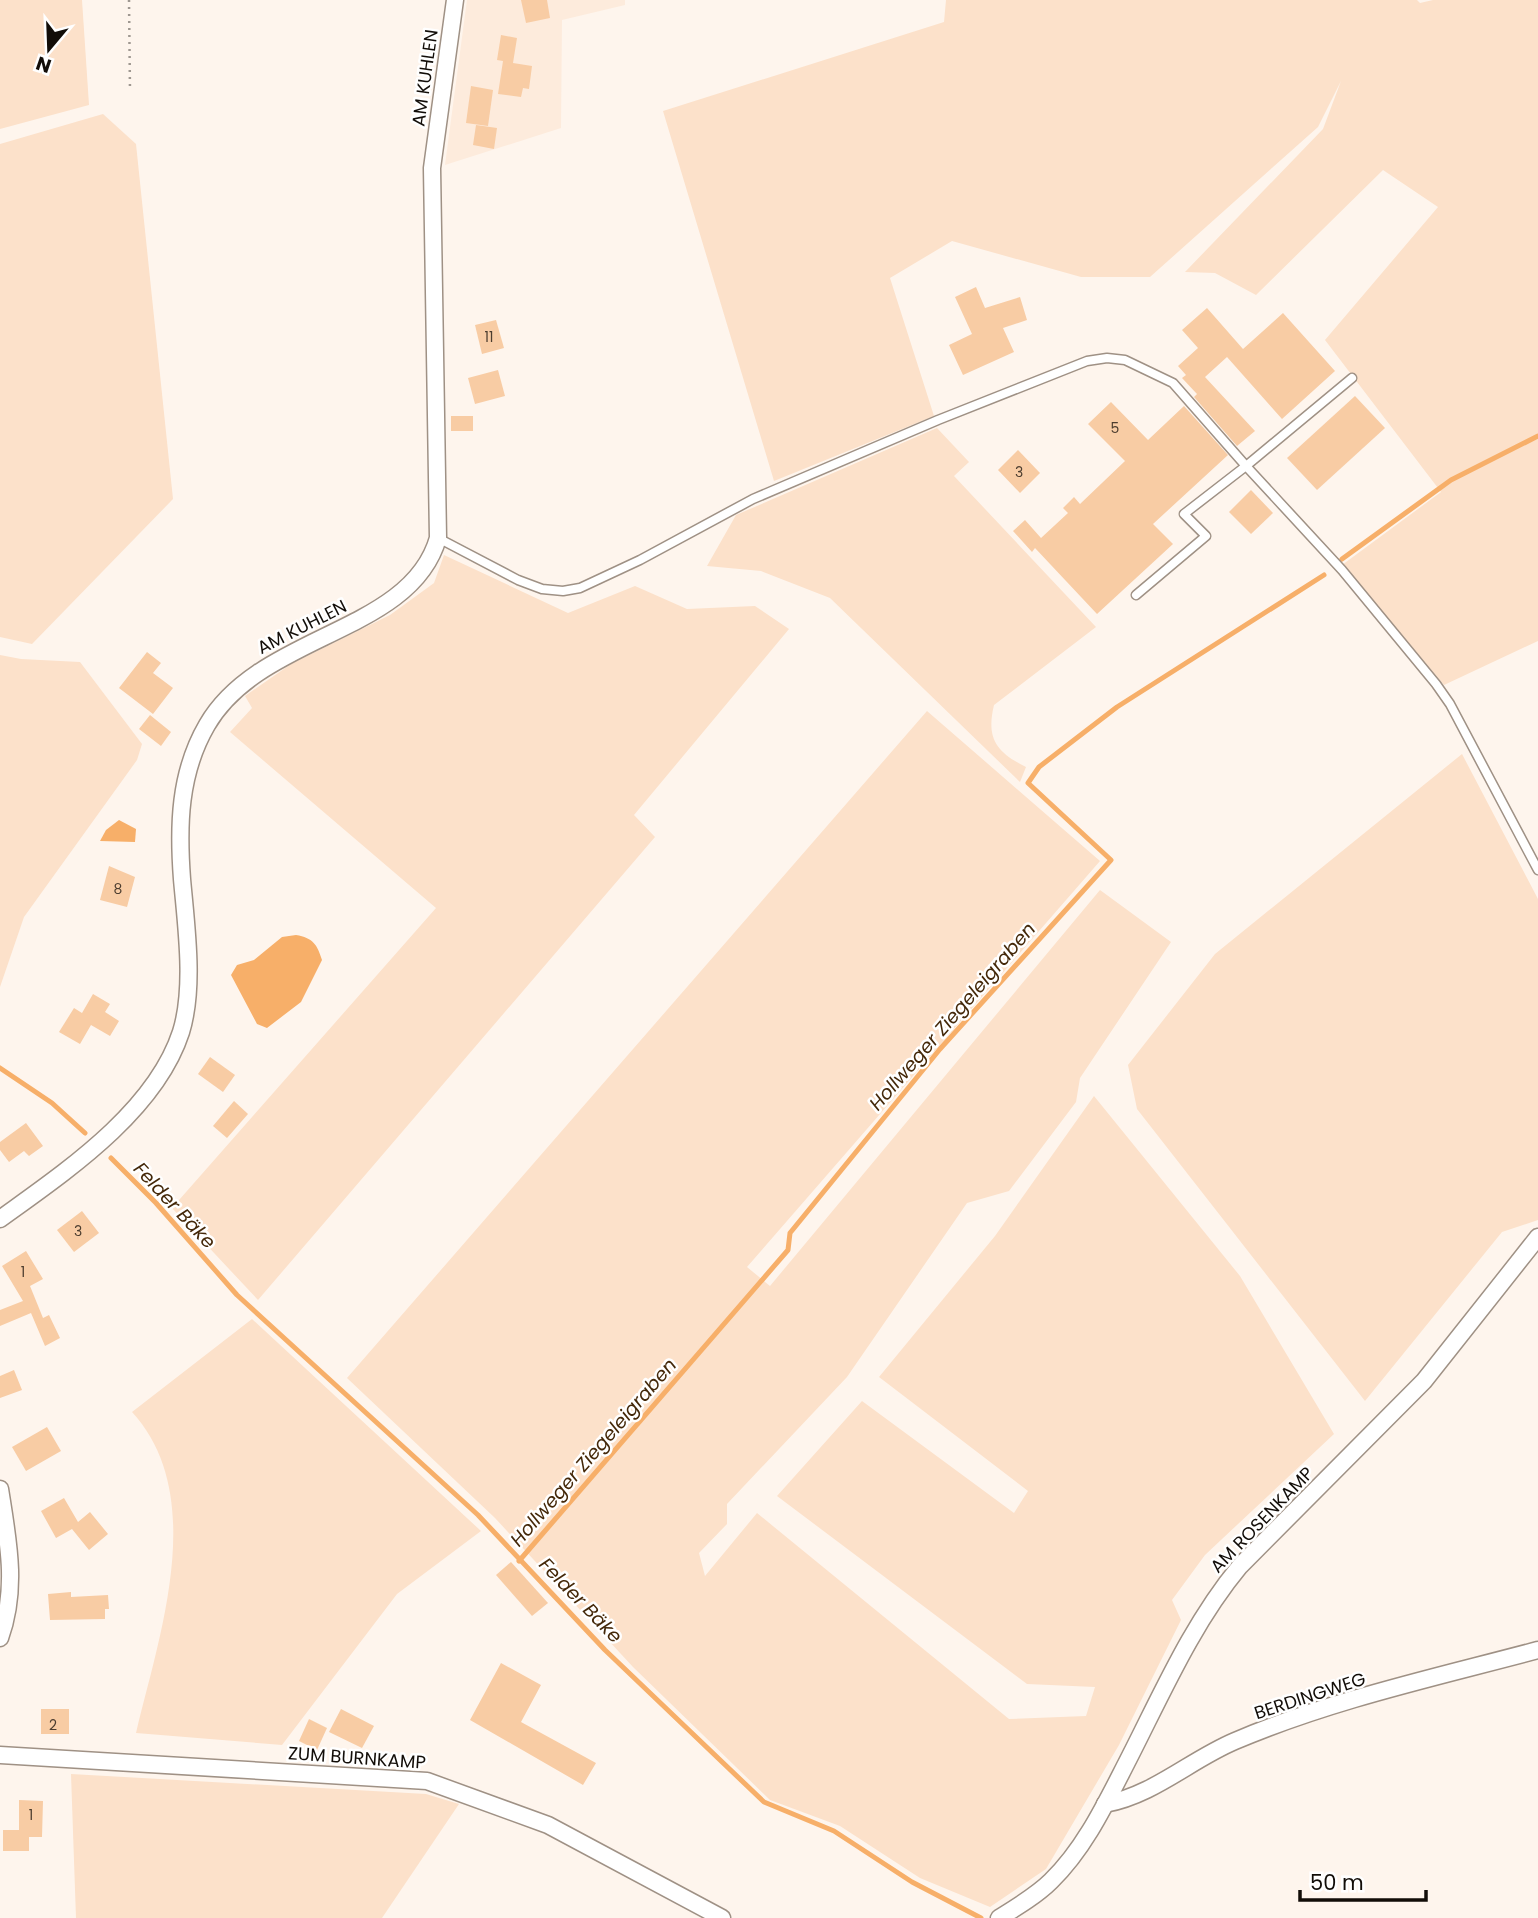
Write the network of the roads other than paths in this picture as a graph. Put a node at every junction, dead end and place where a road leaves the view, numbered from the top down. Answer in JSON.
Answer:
{"nodes":[{"id":1,"x":454,"y":0,"type":"edge"},
{"id":2,"x":1352,"y":378,"type":"dead end"},
{"id":3,"x":1246,"y":466,"type":"junction"},
{"id":4,"x":438,"y":538,"type":"junction"},
{"id":5,"x":1136,"y":595,"type":"dead end"},
{"id":6,"x":1538,"y":870,"type":"edge"},
{"id":7,"x":0,"y":1219,"type":"edge"},
{"id":8,"x":1538,"y":1237,"type":"edge"},
{"id":9,"x":0,"y":1489,"type":"edge"},
{"id":10,"x":0,"y":1638,"type":"edge"},
{"id":11,"x":1538,"y":1650,"type":"edge"},
{"id":12,"x":0,"y":1755,"type":"edge"},
{"id":13,"x":1105,"y":1804,"type":"junction"},
{"id":14,"x":722,"y":1918,"type":"edge"},
{"id":15,"x":999,"y":1918,"type":"edge"}],
"edges":[{"from":1,"to":4,"type":"street","name":"AM KUHLEN"},
{"from":2,"to":3,"type":"lane"},
{"from":3,"to":4,"type":"lane"},
{"from":3,"to":5,"type":"lane"},
{"from":3,"to":6,"type":"lane"},
{"from":4,"to":7,"type":"street","name":"AM KUHLEN"},
{"from":8,"to":13,"type":"street","name":"AM ROSENKAMP"},
{"from":9,"to":10,"type":"street"},
{"from":11,"to":13,"type":"street","name":"BERDINGWEG"},
{"from":12,"to":14,"type":"street","name":"ZUM BURNKAMP"},
{"from":13,"to":15,"type":"street","name":"AM ROSENKAMP"}]}
